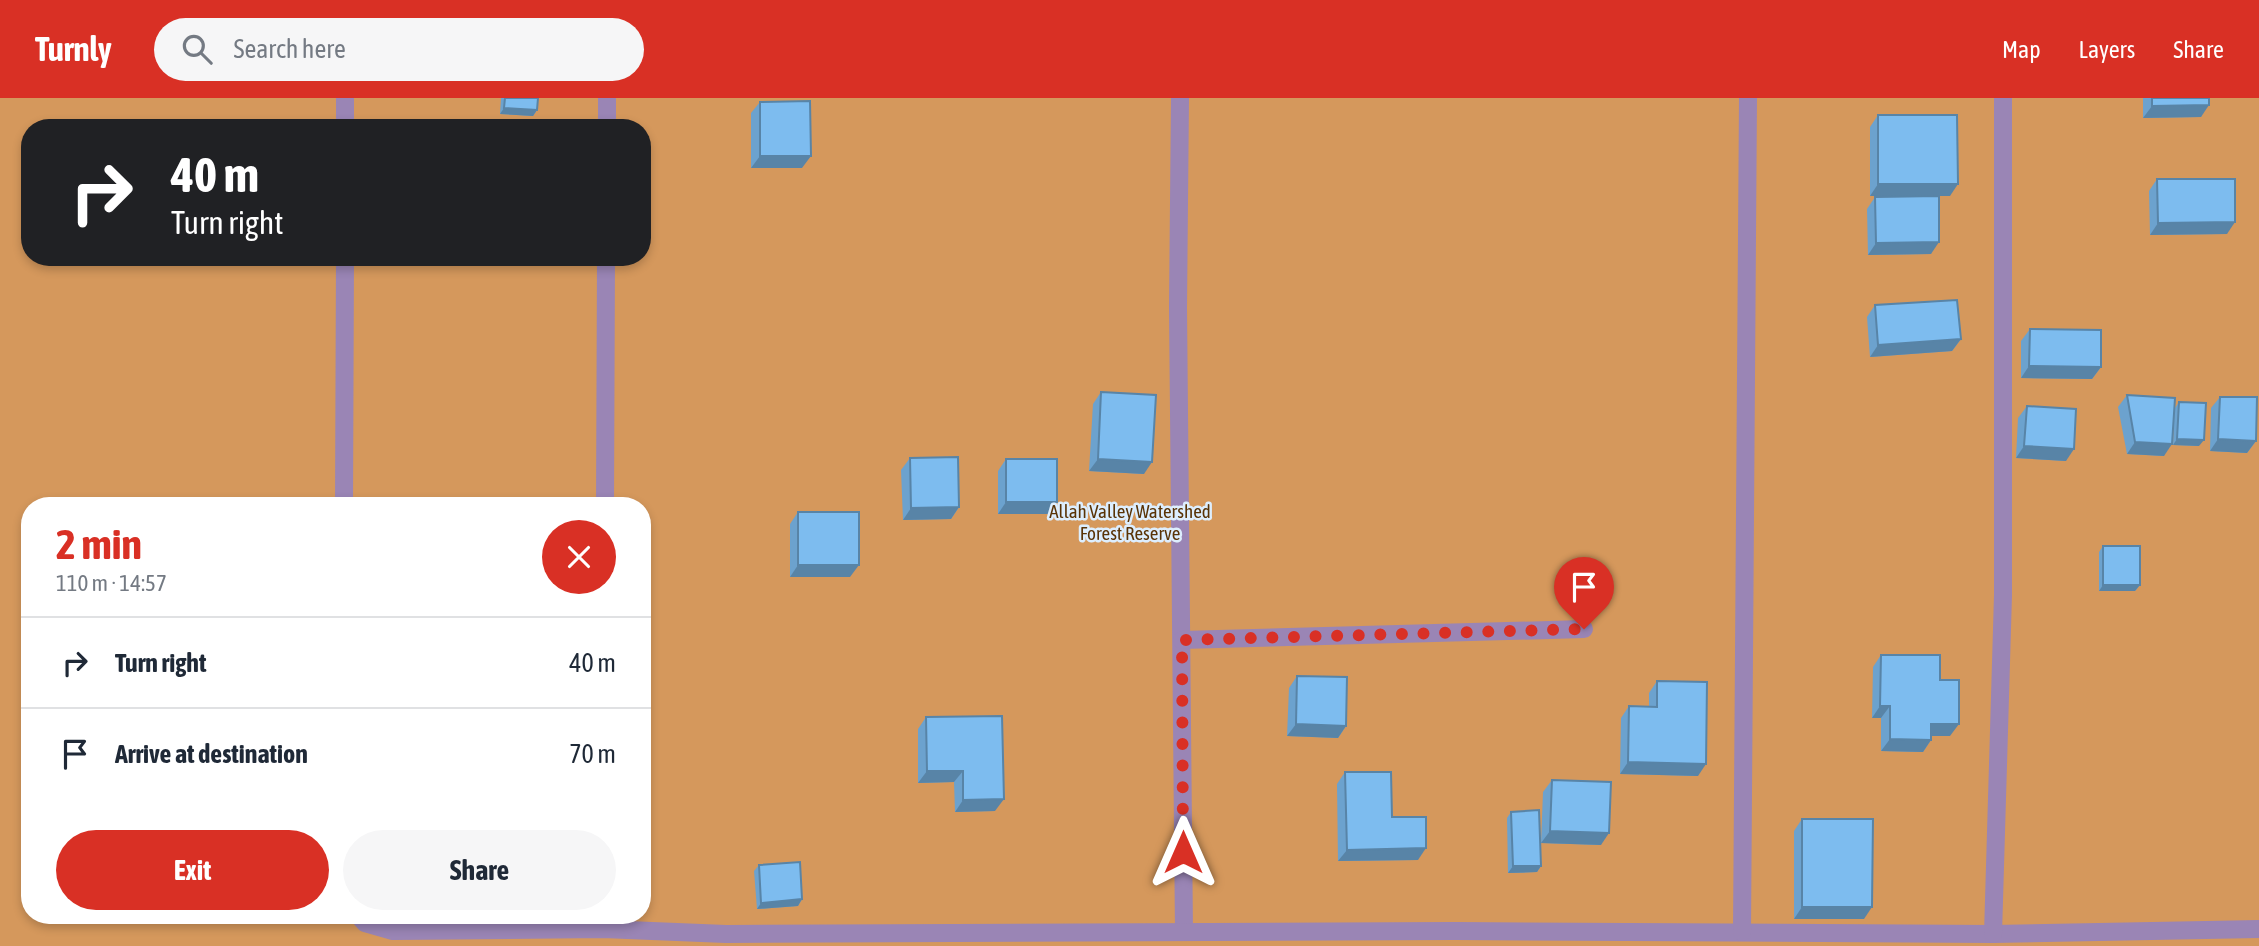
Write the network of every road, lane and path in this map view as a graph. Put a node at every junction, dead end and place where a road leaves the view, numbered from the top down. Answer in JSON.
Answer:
{"nodes":[{"id":1,"x":345,"y":98,"type":"edge"},
{"id":2,"x":607,"y":98,"type":"edge"},
{"id":3,"x":1180,"y":98,"type":"edge"},
{"id":4,"x":1748,"y":98,"type":"edge"},
{"id":5,"x":2003,"y":98,"type":"edge"},
{"id":6,"x":345,"y":119,"type":"edge"},
{"id":7,"x":607,"y":119,"type":"edge"},
{"id":8,"x":345,"y":266,"type":"edge"},
{"id":9,"x":606,"y":266,"type":"edge"},
{"id":10,"x":344,"y":497,"type":"edge"},
{"id":11,"x":605,"y":497,"type":"edge"},
{"id":12,"x":1584,"y":629,"type":"dead end"},
{"id":13,"x":1182,"y":640,"type":"junction"},
{"id":14,"x":369,"y":924,"type":"edge"},
{"id":15,"x":550,"y":924,"type":"edge"},
{"id":16,"x":624,"y":924,"type":"edge"},
{"id":17,"x":2259,"y":929,"type":"edge"},
{"id":18,"x":1184,"y":932,"type":"junction"},
{"id":19,"x":1742,"y":932,"type":"junction"},
{"id":20,"x":1993,"y":934,"type":"junction"}],
"edges":[{"from":1,"to":6,"type":"street"},
{"from":2,"to":7,"type":"street"},
{"from":3,"to":13,"type":"street"},
{"from":4,"to":19,"type":"street"},
{"from":5,"to":20,"type":"street"},
{"from":8,"to":10,"type":"street"},
{"from":9,"to":11,"type":"street"},
{"from":12,"to":13,"type":"street"},
{"from":13,"to":18,"type":"street"},
{"from":14,"to":15,"type":"street"},
{"from":16,"to":18,"type":"street"},
{"from":17,"to":20,"type":"street"},
{"from":18,"to":19,"type":"street"},
{"from":19,"to":20,"type":"street"}]}
